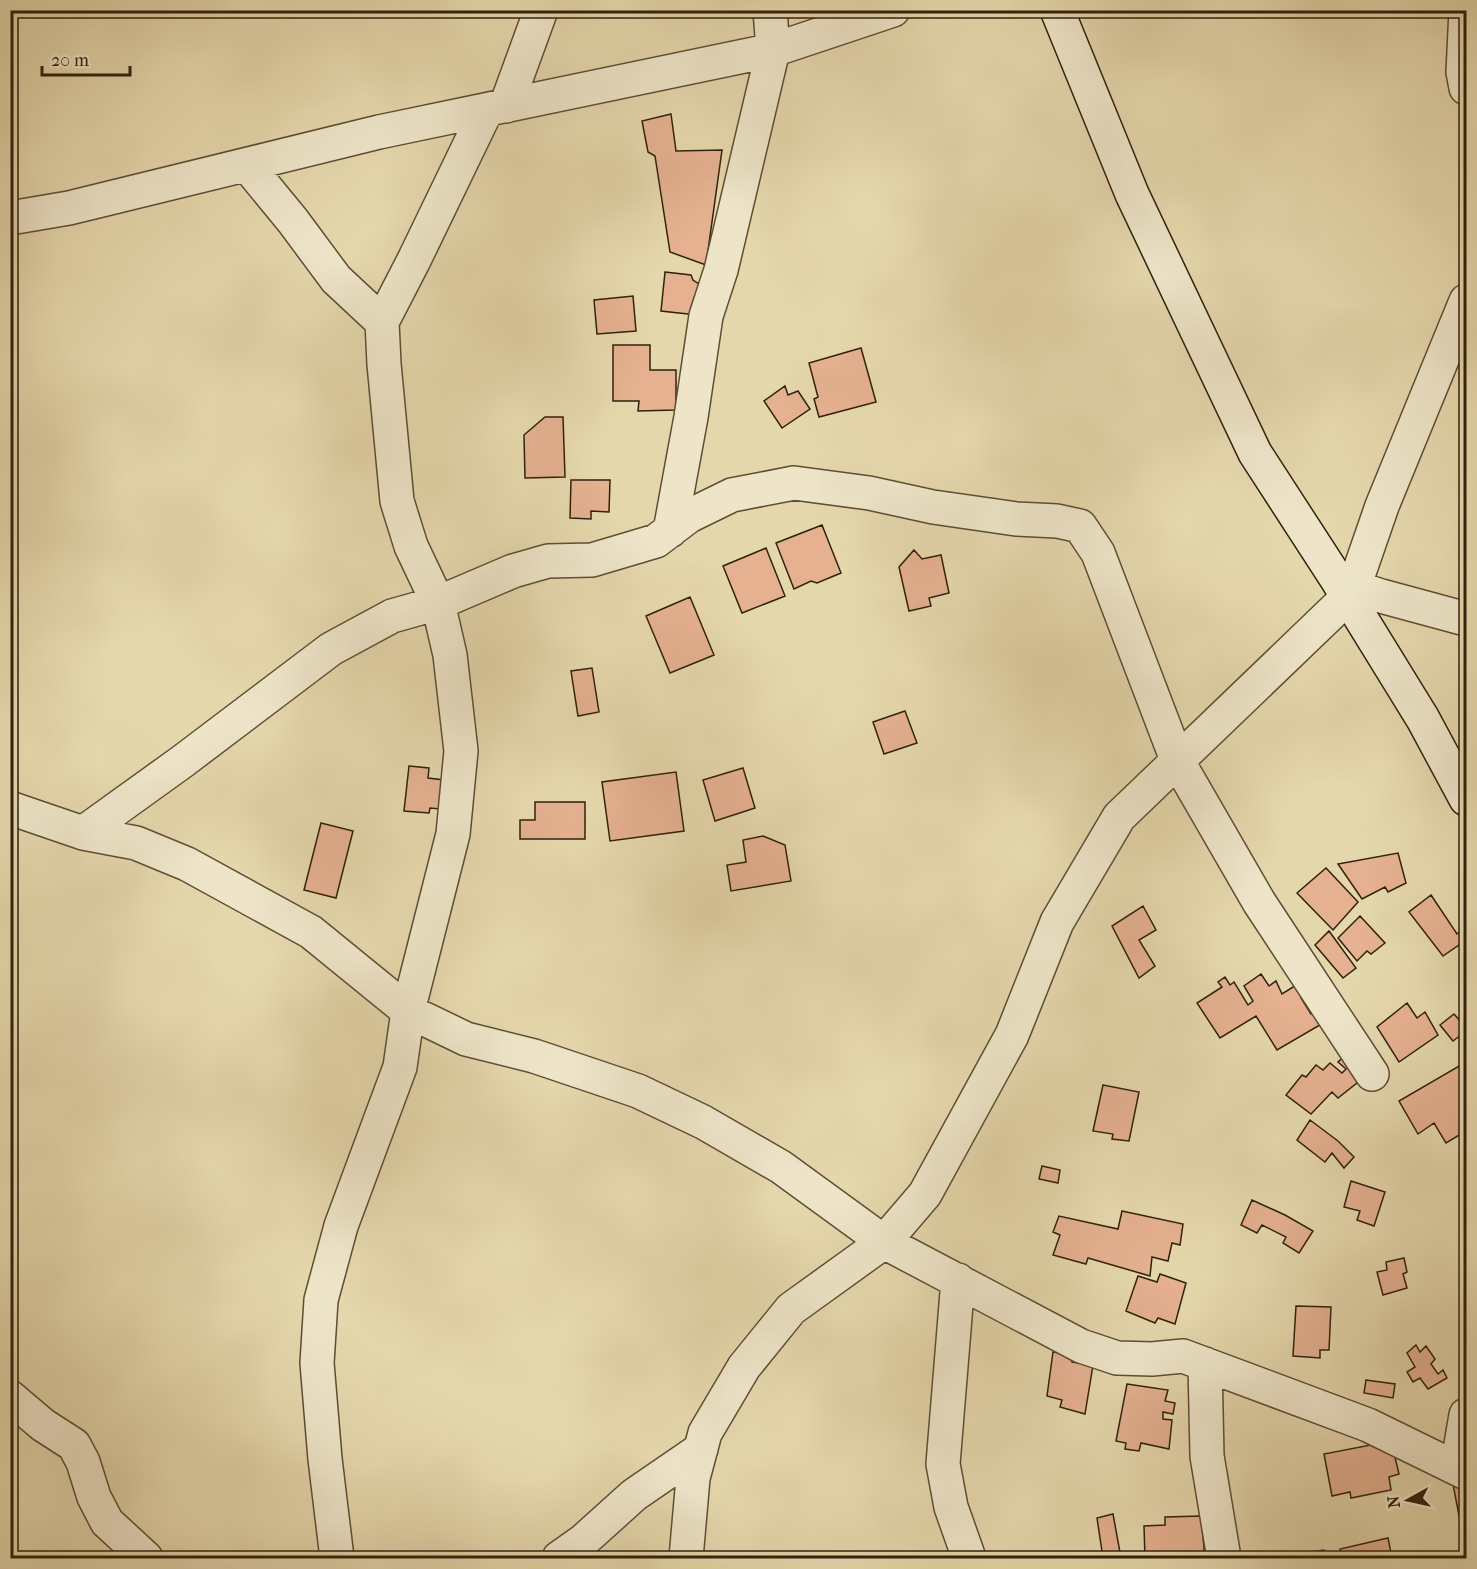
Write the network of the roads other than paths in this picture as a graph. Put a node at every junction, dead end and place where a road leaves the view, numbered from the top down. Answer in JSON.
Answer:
{"nodes":[{"id":1,"x":541,"y":10,"type":"edge"},
{"id":2,"x":770,"y":10,"type":"edge"},
{"id":3,"x":893,"y":10,"type":"edge"},
{"id":4,"x":1057,"y":10,"type":"edge"},
{"id":5,"x":1466,"y":10,"type":"edge"},
{"id":6,"x":773,"y":50,"type":"junction"},
{"id":7,"x":1467,"y":88,"type":"edge"},
{"id":8,"x":496,"y":108,"type":"junction"},
{"id":9,"x":247,"y":165,"type":"junction"},
{"id":10,"x":10,"y":218,"type":"edge"},
{"id":11,"x":1467,"y":301,"type":"edge"},
{"id":12,"x":382,"y":322,"type":"junction"},
{"id":13,"x":670,"y":531,"type":"junction"},
{"id":14,"x":1351,"y":592,"type":"junction"},
{"id":15,"x":438,"y":603,"type":"junction"},
{"id":16,"x":1467,"y":619,"type":"edge"},
{"id":17,"x":1177,"y":760,"type":"junction"},
{"id":18,"x":1467,"y":798,"type":"edge"},
{"id":19,"x":10,"y":808,"type":"edge"},
{"id":20,"x":83,"y":833,"type":"junction"},
{"id":21,"x":408,"y":1011,"type":"junction"},
{"id":22,"x":1372,"y":1074,"type":"dead end"},
{"id":23,"x":884,"y":1242,"type":"junction"},
{"id":24,"x":958,"y":1280,"type":"junction"},
{"id":25,"x":1205,"y":1364,"type":"junction"},
{"id":26,"x":10,"y":1397,"type":"edge"},
{"id":27,"x":1467,"y":1415,"type":"edge"},
{"id":28,"x":701,"y":1449,"type":"junction"},
{"id":29,"x":1462,"y":1471,"type":"edge"},
{"id":30,"x":146,"y":1558,"type":"edge"},
{"id":31,"x":337,"y":1558,"type":"edge"},
{"id":32,"x":560,"y":1558,"type":"edge"},
{"id":33,"x":686,"y":1558,"type":"edge"},
{"id":34,"x":969,"y":1558,"type":"edge"},
{"id":35,"x":1224,"y":1558,"type":"edge"}],
"edges":[{"from":1,"to":8,"type":"street"},
{"from":2,"to":6,"type":"street"},
{"from":3,"to":6,"type":"street"},
{"from":4,"to":14,"type":"street"},
{"from":5,"to":7,"type":"street"},
{"from":6,"to":8,"type":"street"},
{"from":6,"to":13,"type":"street"},
{"from":8,"to":9,"type":"street"},
{"from":8,"to":12,"type":"street"},
{"from":9,"to":10,"type":"street"},
{"from":9,"to":12,"type":"street"},
{"from":11,"to":14,"type":"street"},
{"from":12,"to":15,"type":"street"},
{"from":13,"to":15,"type":"street"},
{"from":13,"to":17,"type":"street"},
{"from":14,"to":16,"type":"street"},
{"from":14,"to":17,"type":"street"},
{"from":14,"to":18,"type":"street"},
{"from":15,"to":20,"type":"street"},
{"from":15,"to":21,"type":"street"},
{"from":17,"to":22,"type":"street"},
{"from":17,"to":23,"type":"street"},
{"from":19,"to":20,"type":"street"},
{"from":20,"to":21,"type":"street"},
{"from":21,"to":23,"type":"street"},
{"from":21,"to":31,"type":"street"},
{"from":23,"to":24,"type":"street"},
{"from":23,"to":28,"type":"street"},
{"from":24,"to":25,"type":"street"},
{"from":24,"to":34,"type":"street"},
{"from":25,"to":29,"type":"street"},
{"from":25,"to":35,"type":"street"},
{"from":26,"to":30,"type":"street"},
{"from":27,"to":29,"type":"street"},
{"from":28,"to":32,"type":"street"},
{"from":28,"to":33,"type":"street"}]}
